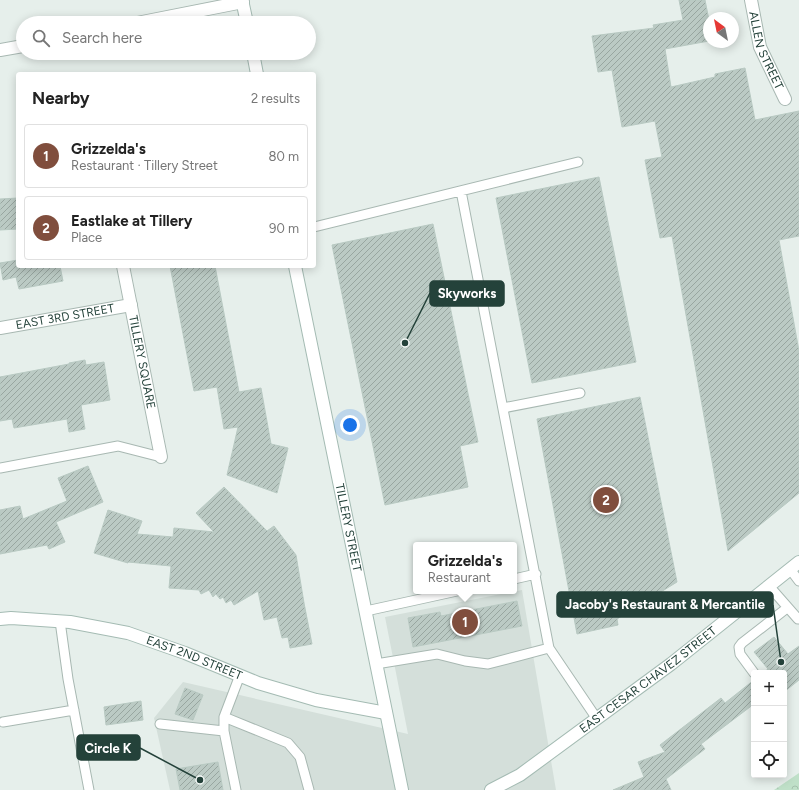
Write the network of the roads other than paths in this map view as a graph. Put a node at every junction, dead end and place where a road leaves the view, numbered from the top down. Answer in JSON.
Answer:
{"nodes":[{"id":1,"x":751,"y":0,"type":"edge"},
{"id":2,"x":242,"y":1,"type":"edge"},
{"id":3,"x":170,"y":16,"type":"edge"},
{"id":4,"x":245,"y":16,"type":"edge"},
{"id":5,"x":16,"y":47,"type":"edge"},
{"id":6,"x":0,"y":50,"type":"edge"},
{"id":7,"x":254,"y":60,"type":"edge"},
{"id":8,"x":257,"y":72,"type":"edge"},
{"id":9,"x":785,"y":99,"type":"dead end"},
{"id":10,"x":578,"y":162,"type":"dead end"},
{"id":11,"x":461,"y":192,"type":"junction"},
{"id":12,"x":316,"y":227,"type":"edge"},
{"id":13,"x":123,"y":268,"type":"edge"},
{"id":14,"x":295,"y":268,"type":"edge"},
{"id":15,"x":131,"y":305,"type":"junction"},
{"id":16,"x":0,"y":328,"type":"edge"},
{"id":17,"x":580,"y":393,"type":"dead end"},
{"id":18,"x":503,"y":408,"type":"junction"},
{"id":19,"x":162,"y":457,"type":"joint"},
{"id":20,"x":0,"y":468,"type":"edge"},
{"id":21,"x":795,"y":565,"type":"edge"},
{"id":22,"x":536,"y":574,"type":"junction"},
{"id":23,"x":517,"y":578,"type":"edge"},
{"id":24,"x":799,"y":580,"type":"edge"},
{"id":25,"x":769,"y":586,"type":"junction"},
{"id":26,"x":443,"y":594,"type":"edge"},
{"id":27,"x":788,"y":608,"type":"junction"},
{"id":28,"x":366,"y":611,"type":"junction"},
{"id":29,"x":0,"y":619,"type":"edge"},
{"id":30,"x":799,"y":619,"type":"edge"},
{"id":31,"x":60,"y":622,"type":"junction"},
{"id":32,"x":550,"y":648,"type":"junction"},
{"id":33,"x":376,"y":664,"type":"junction"},
{"id":34,"x":752,"y":670,"type":"edge"},
{"id":35,"x":240,"y":676,"type":"junction"},
{"id":36,"x":74,"y":710,"type":"junction"},
{"id":37,"x":386,"y":713,"type":"junction"},
{"id":38,"x":224,"y":717,"type":"junction"},
{"id":39,"x":597,"y":719,"type":"junction"},
{"id":40,"x":3,"y":722,"type":"dead end"},
{"id":41,"x":160,"y":724,"type":"dead end"},
{"id":42,"x":224,"y":731,"type":"junction"},
{"id":43,"x":89,"y":790,"type":"edge"},
{"id":44,"x":236,"y":790,"type":"edge"},
{"id":45,"x":309,"y":790,"type":"edge"},
{"id":46,"x":402,"y":790,"type":"edge"},
{"id":47,"x":491,"y":790,"type":"edge"}],
"edges":[{"from":1,"to":9,"type":"street","name":"ALLEN STREET"},
{"from":2,"to":3,"type":"street"},
{"from":2,"to":4,"type":"street"},
{"from":5,"to":6,"type":"street"},
{"from":7,"to":8,"type":"street"},
{"from":10,"to":11,"type":"lane"},
{"from":11,"to":12,"type":"lane"},
{"from":11,"to":18,"type":"lane"},
{"from":13,"to":15,"type":"street","name":"TILLERY SQUARE"},
{"from":14,"to":28,"type":"street","name":"TILLERY STREET"},
{"from":15,"to":16,"type":"street","name":"EAST 3RD STREET"},
{"from":15,"to":19,"type":"street","name":"TILLERY SQUARE"},
{"from":17,"to":18,"type":"lane"},
{"from":18,"to":22,"type":"lane"},
{"from":19,"to":20,"type":"lane"},
{"from":21,"to":24,"type":"lane"},
{"from":21,"to":25,"type":"street","name":"EAST CESAR CHAVEZ STREET"},
{"from":22,"to":23,"type":"lane"},
{"from":22,"to":32,"type":"lane"},
{"from":25,"to":27,"type":"lane"},
{"from":25,"to":39,"type":"street","name":"EAST CESAR CHAVEZ STREET"},
{"from":26,"to":28,"type":"lane"},
{"from":27,"to":30,"type":"lane"},
{"from":27,"to":34,"type":"lane"},
{"from":28,"to":33,"type":"street","name":"TILLERY STREET"},
{"from":29,"to":31,"type":"street","name":"EAST 2ND STREET"},
{"from":31,"to":35,"type":"street","name":"EAST 2ND STREET"},
{"from":31,"to":36,"type":"lane"},
{"from":32,"to":33,"type":"lane"},
{"from":32,"to":39,"type":"lane"},
{"from":33,"to":37,"type":"street","name":"TILLERY STREET"},
{"from":35,"to":37,"type":"street","name":"EAST 2ND STREET"},
{"from":35,"to":38,"type":"lane"},
{"from":36,"to":40,"type":"lane"},
{"from":36,"to":43,"type":"lane"},
{"from":37,"to":46,"type":"street","name":"TILLERY STREET"},
{"from":38,"to":42,"type":"lane"},
{"from":38,"to":45,"type":"lane"},
{"from":39,"to":47,"type":"street","name":"EAST CESAR CHAVEZ STREET"},
{"from":41,"to":42,"type":"lane"},
{"from":42,"to":44,"type":"lane"}]}
